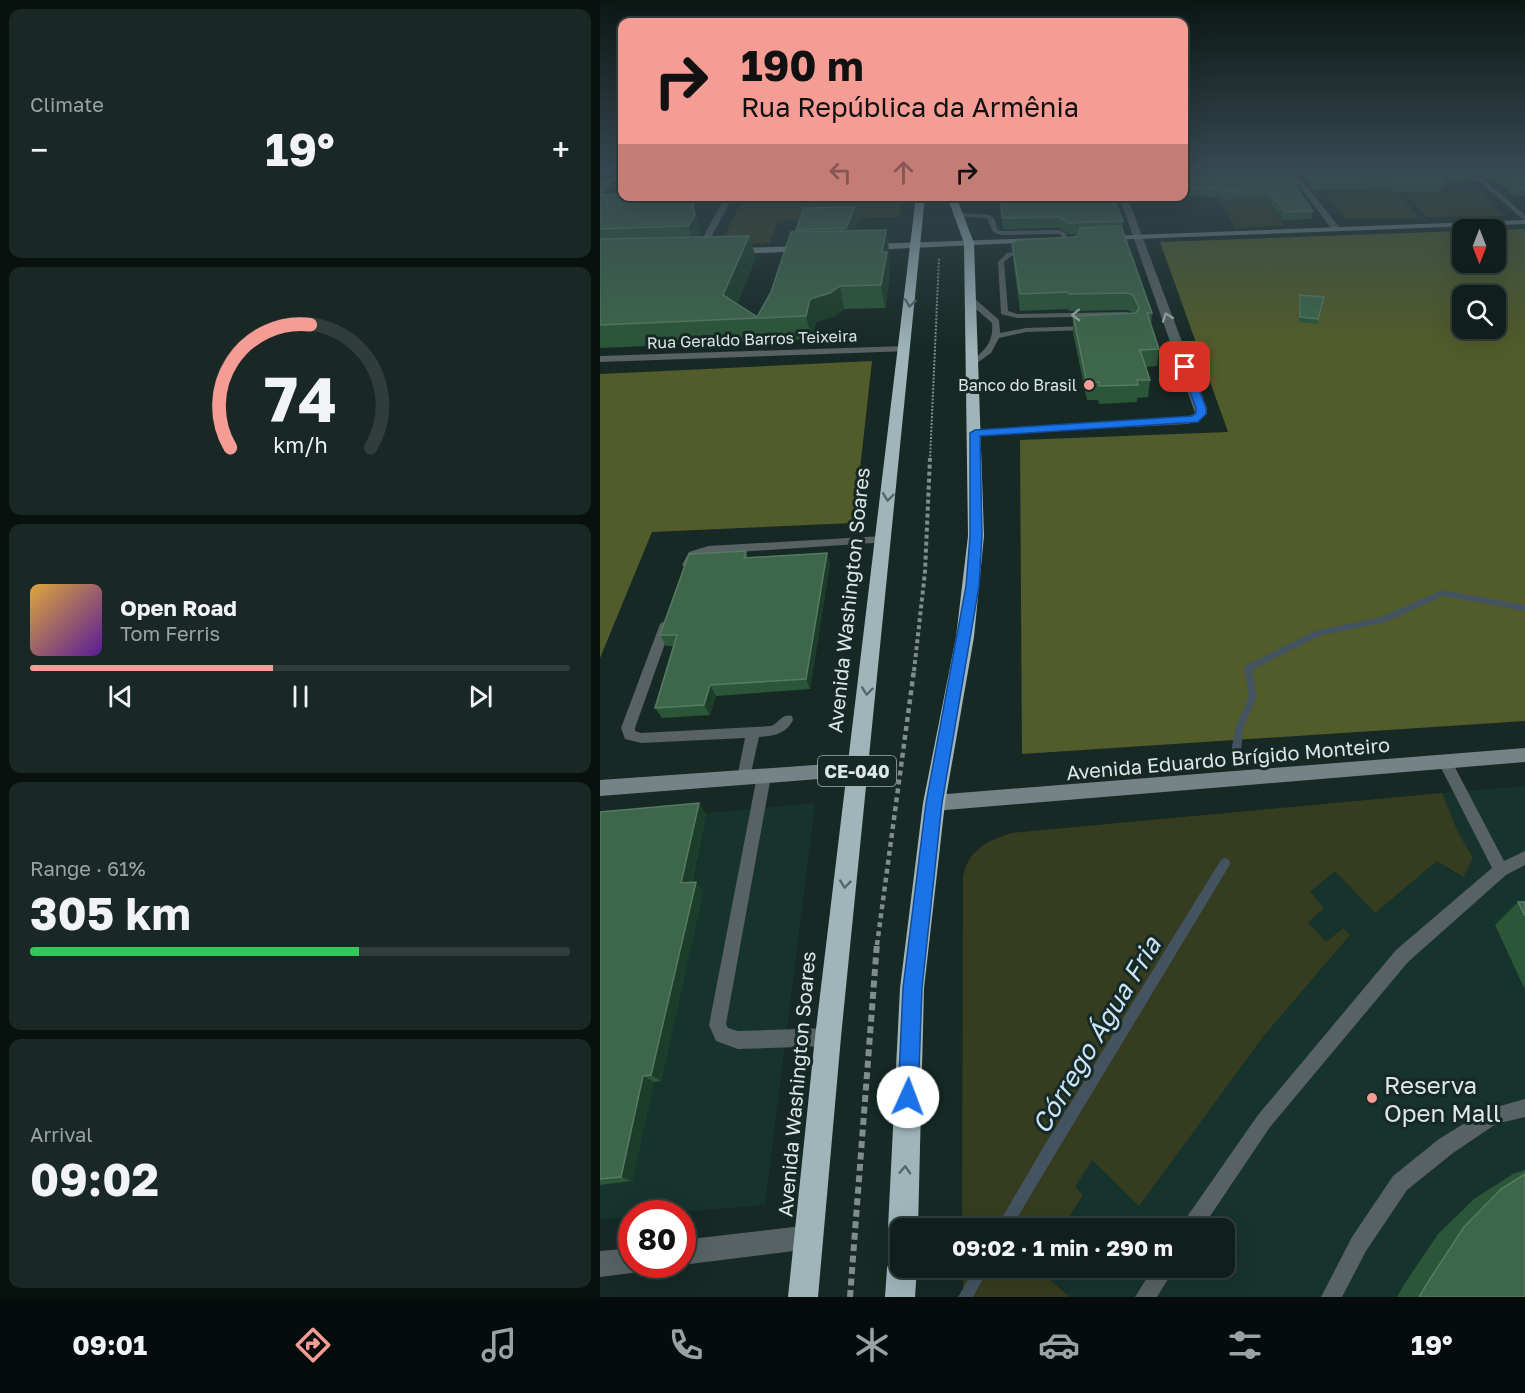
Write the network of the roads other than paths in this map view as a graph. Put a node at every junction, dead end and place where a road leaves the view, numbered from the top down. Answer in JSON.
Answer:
{"nodes":[{"id":1,"x":711,"y":230,"type":"edge"},
{"id":2,"x":918,"y":230,"type":"edge"},
{"id":3,"x":964,"y":230,"type":"edge"},
{"id":4,"x":995,"y":230,"type":"edge"},
{"id":5,"x":1134,"y":230,"type":"edge"},
{"id":6,"x":1323,"y":230,"type":"edge"},
{"id":7,"x":1137,"y":237,"type":"junction"},
{"id":8,"x":1094,"y":238,"type":"edge"},
{"id":9,"x":1071,"y":241,"type":"joint"},
{"id":10,"x":969,"y":243,"type":"junction"},
{"id":11,"x":917,"y":245,"type":"junction"},
{"id":12,"x":862,"y":247,"type":"edge"},
{"id":13,"x":816,"y":249,"type":"edge"},
{"id":14,"x":1041,"y":251,"type":"edge"},
{"id":15,"x":711,"y":252,"type":"edge"},
{"id":16,"x":722,"y":252,"type":"edge"},
{"id":17,"x":688,"y":253,"type":"edge"},
{"id":18,"x":699,"y":253,"type":"junction"},
{"id":19,"x":971,"y":300,"type":"junction"},
{"id":20,"x":996,"y":322,"type":"junction"},
{"id":21,"x":1026,"y":324,"type":"dead end"},
{"id":22,"x":1117,"y":327,"type":"edge"},
{"id":23,"x":1096,"y":328,"type":"edge"},
{"id":24,"x":998,"y":336,"type":"junction"},
{"id":25,"x":905,"y":349,"type":"junction"},
{"id":26,"x":600,"y":359,"type":"edge"},
{"id":27,"x":973,"y":364,"type":"junction"},
{"id":28,"x":975,"y":433,"type":"junction"},
{"id":29,"x":883,"y":540,"type":"junction"},
{"id":30,"x":685,"y":572,"type":"edge"},
{"id":31,"x":669,"y":616,"type":"edge"},
{"id":32,"x":787,"y":720,"type":"dead end"},
{"id":33,"x":753,"y":733,"type":"junction"},
{"id":34,"x":1525,"y":755,"type":"edge"},
{"id":35,"x":1445,"y":762,"type":"junction"},
{"id":36,"x":857,"y":769,"type":"junction"},
{"id":37,"x":764,"y":776,"type":"junction"},
{"id":38,"x":744,"y":778,"type":"junction"},
{"id":39,"x":600,"y":788,"type":"edge"},
{"id":40,"x":934,"y":803,"type":"junction"},
{"id":41,"x":1525,"y":858,"type":"edge"},
{"id":42,"x":1501,"y":870,"type":"junction"},
{"id":43,"x":828,"y":1037,"type":"junction"},
{"id":44,"x":1525,"y":1108,"type":"edge"},
{"id":45,"x":903,"y":1218,"type":"edge"},
{"id":46,"x":1198,"y":1218,"type":"edge"},
{"id":47,"x":810,"y":1237,"type":"junction"},
{"id":48,"x":696,"y":1251,"type":"edge"},
{"id":49,"x":618,"y":1262,"type":"edge"},
{"id":50,"x":600,"y":1264,"type":"edge"},
{"id":51,"x":901,"y":1278,"type":"edge"},
{"id":52,"x":1158,"y":1278,"type":"edge"},
{"id":53,"x":803,"y":1297,"type":"edge"},
{"id":54,"x":900,"y":1297,"type":"edge"},
{"id":55,"x":1145,"y":1297,"type":"edge"},
{"id":56,"x":1331,"y":1297,"type":"edge"}],
"edges":[{"from":1,"to":18,"type":"street"},
{"from":2,"to":11,"type":"highway","name":"Avenida Washington Soares","number":"CE-040"},
{"from":3,"to":10,"type":"highway"},
{"from":4,"to":9,"type":"lane"},
{"from":5,"to":7,"type":"street"},
{"from":6,"to":7,"type":"street"},
{"from":7,"to":8,"type":"street"},
{"from":28,"to":7,"type":"street","one_way":true},
{"from":9,"to":10,"type":"street"},
{"from":10,"to":11,"type":"street"},
{"from":10,"to":19,"type":"highway"},
{"from":11,"to":12,"type":"street"},
{"from":11,"to":25,"type":"highway","name":"Avenida Washington Soares","number":"CE-040","one_way":true},
{"from":13,"to":16,"type":"street"},
{"from":22,"to":14,"type":"lane","one_way":true},
{"from":15,"to":18,"type":"street"},
{"from":17,"to":18,"type":"street"},
{"from":19,"to":20,"type":"lane"},
{"from":19,"to":27,"type":"highway"},
{"from":20,"to":21,"type":"lane"},
{"from":20,"to":24,"type":"lane"},
{"from":23,"to":24,"type":"lane"},
{"from":24,"to":27,"type":"lane"},
{"from":25,"to":26,"type":"street","name":"Rua Geraldo Barros Teixeira"},
{"from":25,"to":29,"type":"highway","name":"Avenida Washington Soares","number":"CE-040","one_way":true},
{"from":27,"to":28,"type":"highway"},
{"from":28,"to":40,"type":"highway"},
{"from":29,"to":30,"type":"lane"},
{"from":29,"to":36,"type":"highway","name":"Avenida Washington Soares","number":"CE-040","one_way":true},
{"from":31,"to":33,"type":"lane"},
{"from":32,"to":33,"type":"lane"},
{"from":33,"to":38,"type":"lane"},
{"from":34,"to":35,"type":"street","name":"Avenida Eduardo Brígido Monteiro"},
{"from":35,"to":40,"type":"street","name":"Avenida Eduardo Brígido Monteiro"},
{"from":35,"to":42,"type":"lane"},
{"from":36,"to":37,"type":"street"},
{"from":36,"to":43,"type":"highway","name":"Avenida Washington Soares","number":"CE-040","one_way":true},
{"from":37,"to":38,"type":"street"},
{"from":37,"to":43,"type":"lane"},
{"from":38,"to":39,"type":"street"},
{"from":45,"to":40,"type":"highway","one_way":true},
{"from":41,"to":42,"type":"lane"},
{"from":42,"to":46,"type":"lane"},
{"from":43,"to":47,"type":"highway","name":"Avenida Washington Soares","number":"CE-040"},
{"from":44,"to":56,"type":"lane"},
{"from":47,"to":48,"type":"street"},
{"from":47,"to":53,"type":"highway","name":"Avenida Washington Soares","number":"CE-040"},
{"from":49,"to":50,"type":"street"},
{"from":51,"to":54,"type":"highway"},
{"from":52,"to":55,"type":"lane"}]}
